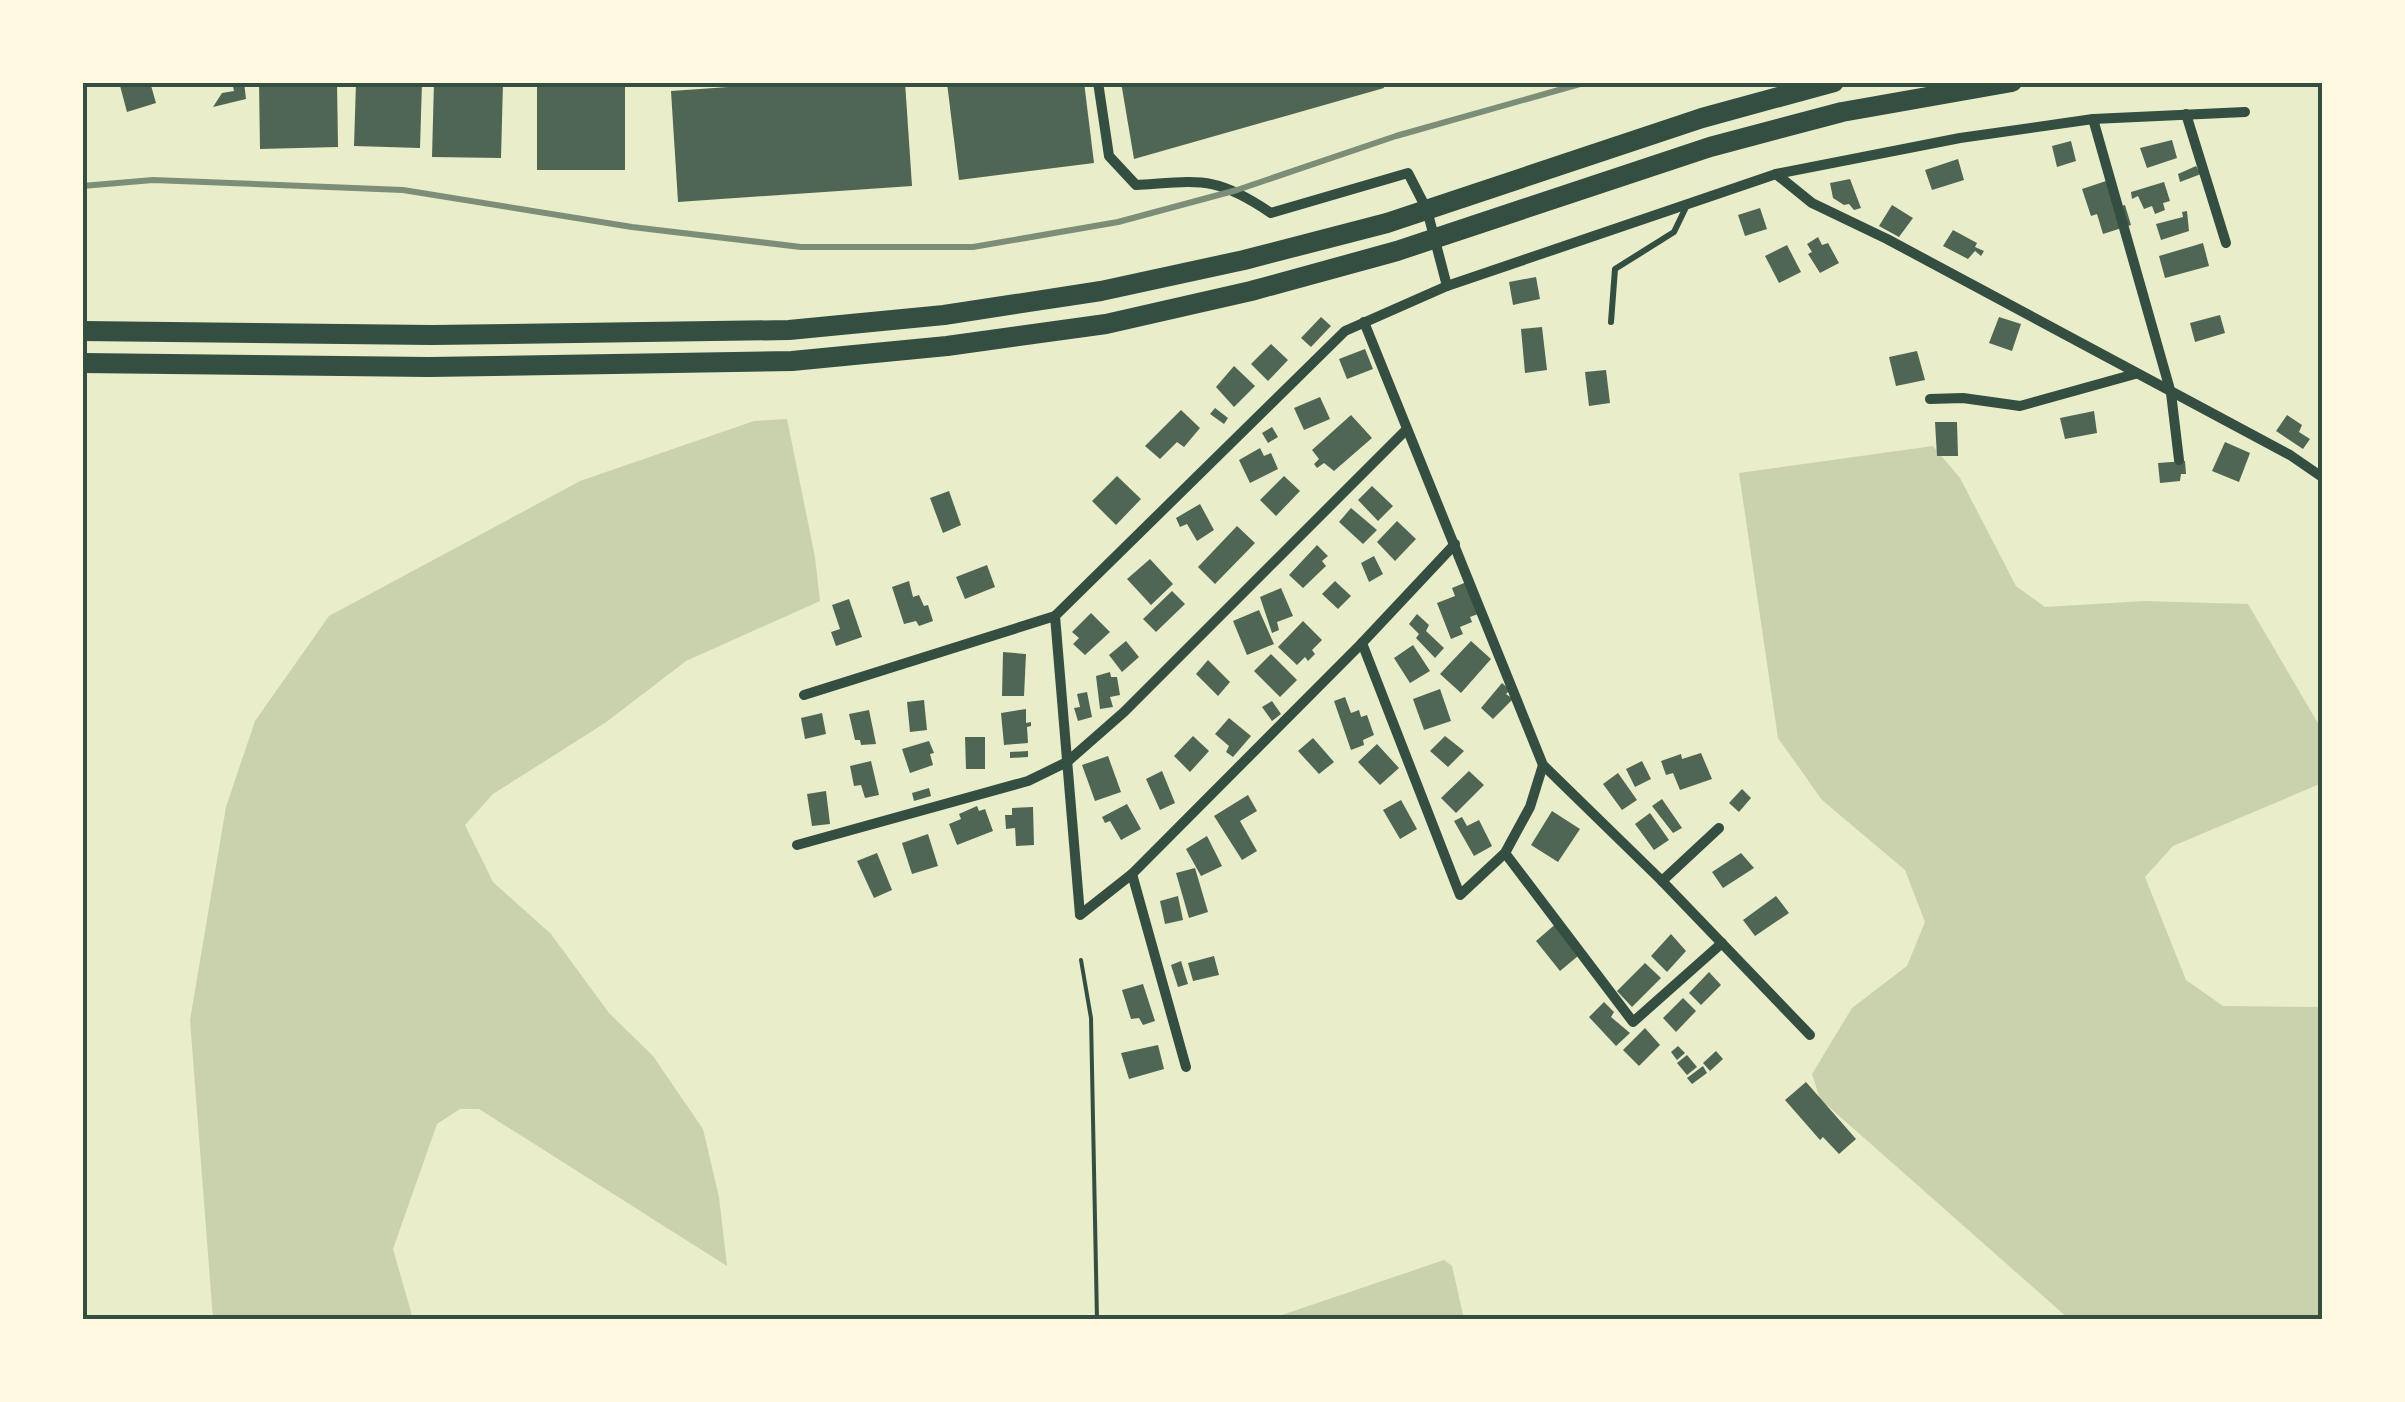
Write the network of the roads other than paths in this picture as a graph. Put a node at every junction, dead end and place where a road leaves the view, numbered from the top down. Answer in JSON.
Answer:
{"nodes":[{"id":1,"x":1098,"y":82,"type":"edge"},
{"id":2,"x":1834,"y":82,"type":"edge"},
{"id":3,"x":2012,"y":82,"type":"edge"},
{"id":4,"x":2245,"y":112,"type":"dead end"},
{"id":5,"x":2186,"y":114,"type":"junction"},
{"id":6,"x":2093,"y":120,"type":"junction"},
{"id":7,"x":1776,"y":174,"type":"junction"},
{"id":8,"x":1688,"y":202,"type":"junction"},
{"id":9,"x":1427,"y":210,"type":"junction"},
{"id":10,"x":1434,"y":238,"type":"junction"},
{"id":11,"x":2226,"y":243,"type":"dead end"},
{"id":12,"x":1447,"y":286,"type":"junction"},
{"id":13,"x":1364,"y":322,"type":"junction"},
{"id":14,"x":1611,"y":322,"type":"dead end"},
{"id":15,"x":82,"y":331,"type":"edge"},
{"id":16,"x":82,"y":362,"type":"edge"},
{"id":17,"x":2136,"y":374,"type":"junction"},
{"id":18,"x":2172,"y":393,"type":"junction"},
{"id":19,"x":1930,"y":399,"type":"dead end"},
{"id":20,"x":1406,"y":430,"type":"junction"},
{"id":21,"x":2180,"y":460,"type":"dead end"},
{"id":22,"x":2322,"y":478,"type":"edge"},
{"id":23,"x":1455,"y":544,"type":"junction"},
{"id":24,"x":1056,"y":616,"type":"junction"},
{"id":25,"x":1362,"y":644,"type":"junction"},
{"id":26,"x":804,"y":694,"type":"dead end"},
{"id":27,"x":1067,"y":762,"type":"junction"},
{"id":28,"x":1542,"y":765,"type":"junction"},
{"id":29,"x":1719,"y":828,"type":"dead end"},
{"id":30,"x":797,"y":845,"type":"dead end"},
{"id":31,"x":1504,"y":853,"type":"junction"},
{"id":32,"x":1132,"y":874,"type":"junction"},
{"id":33,"x":1662,"y":881,"type":"junction"},
{"id":34,"x":1722,"y":943,"type":"junction"},
{"id":35,"x":1810,"y":1035,"type":"dead end"},
{"id":36,"x":1186,"y":1068,"type":"dead end"}],
"edges":[{"from":1,"to":9,"type":"street"},
{"from":2,"to":9,"type":"highway"},
{"from":3,"to":10,"type":"highway"},
{"from":4,"to":5,"type":"street"},
{"from":5,"to":6,"type":"street"},
{"from":5,"to":11,"type":"street"},
{"from":6,"to":7,"type":"street"},
{"from":6,"to":18,"type":"street"},
{"from":7,"to":8,"type":"street"},
{"from":7,"to":17,"type":"street"},
{"from":8,"to":12,"type":"street"},
{"from":8,"to":14,"type":"lane"},
{"from":9,"to":10,"type":"street"},
{"from":9,"to":15,"type":"highway"},
{"from":10,"to":12,"type":"street"},
{"from":10,"to":16,"type":"highway"},
{"from":12,"to":13,"type":"street"},
{"from":13,"to":20,"type":"street"},
{"from":13,"to":24,"type":"street"},
{"from":17,"to":18,"type":"street"},
{"from":17,"to":19,"type":"street"},
{"from":18,"to":21,"type":"street"},
{"from":18,"to":22,"type":"street"},
{"from":20,"to":23,"type":"street"},
{"from":20,"to":27,"type":"street"},
{"from":23,"to":25,"type":"street"},
{"from":23,"to":28,"type":"street"},
{"from":24,"to":26,"type":"street"},
{"from":24,"to":27,"type":"street"},
{"from":25,"to":31,"type":"street"},
{"from":25,"to":32,"type":"street"},
{"from":27,"to":30,"type":"street"},
{"from":27,"to":32,"type":"street"},
{"from":28,"to":31,"type":"street"},
{"from":28,"to":33,"type":"street"},
{"from":29,"to":33,"type":"street"},
{"from":31,"to":34,"type":"street"},
{"from":32,"to":36,"type":"street"},
{"from":33,"to":34,"type":"street"},
{"from":34,"to":35,"type":"street"}]}
